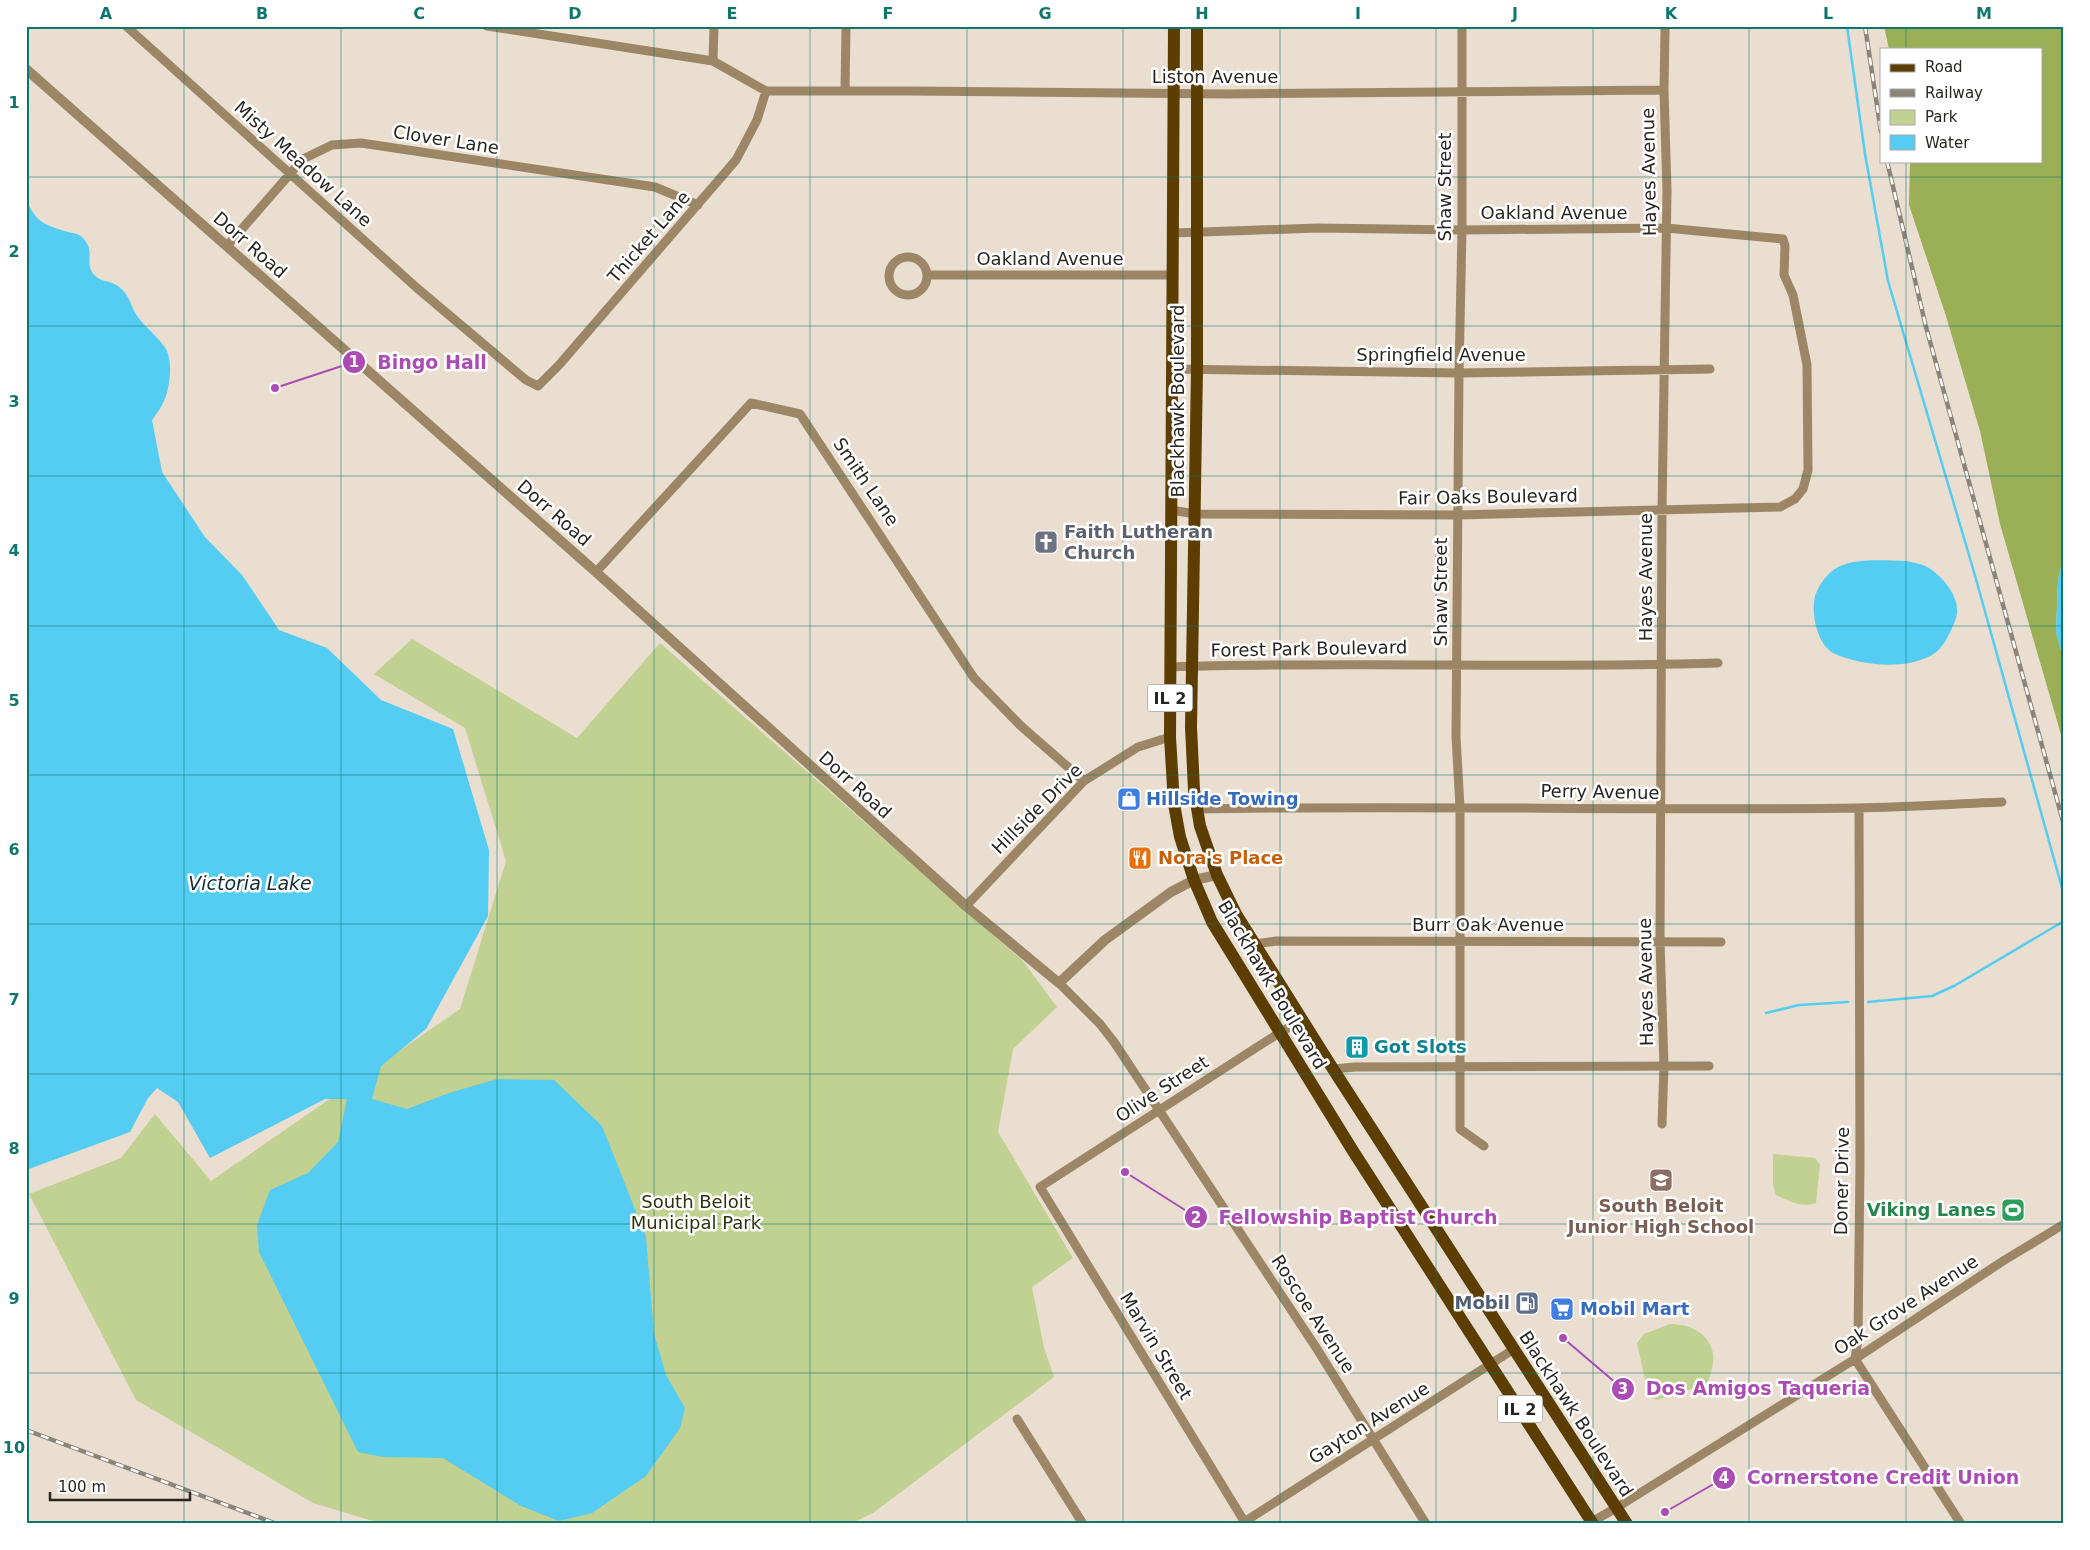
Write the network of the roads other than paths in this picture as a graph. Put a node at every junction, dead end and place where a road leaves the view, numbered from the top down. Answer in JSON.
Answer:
{"nodes":[{"id":1,"x":126,"y":26,"type":"edge"},
{"id":2,"x":487,"y":26,"type":"edge"},
{"id":3,"x":714,"y":26,"type":"edge"},
{"id":4,"x":846,"y":26,"type":"edge"},
{"id":5,"x":1174,"y":26,"type":"edge"},
{"id":6,"x":1197,"y":26,"type":"edge"},
{"id":7,"x":1462,"y":26,"type":"edge"},
{"id":8,"x":1665,"y":30,"type":"dead end"},
{"id":9,"x":713,"y":61,"type":"junction"},
{"id":10,"x":26,"y":69,"type":"edge"},
{"id":11,"x":1664,"y":90,"type":"junction"},
{"id":12,"x":845,"y":91,"type":"junction"},
{"id":13,"x":766,"y":92,"type":"junction"},
{"id":14,"x":1462,"y":92,"type":"junction"},
{"id":15,"x":1174,"y":93,"type":"junction"},
{"id":16,"x":1197,"y":93,"type":"junction"},
{"id":17,"x":290,"y":174,"type":"junction"},
{"id":18,"x":698,"y":205,"type":"junction"},
{"id":19,"x":1666,"y":228,"type":"junction"},
{"id":20,"x":1462,"y":230,"type":"junction"},
{"id":21,"x":1197,"y":232,"type":"junction"},
{"id":22,"x":1174,"y":233,"type":"junction"},
{"id":23,"x":227,"y":246,"type":"junction"},
{"id":24,"x":927,"y":275,"type":"junction"},
{"id":25,"x":1173,"y":275,"type":"junction"},
{"id":26,"x":460,"y":323,"type":"joint"},
{"id":27,"x":1172,"y":369,"type":"junction"},
{"id":28,"x":1197,"y":369,"type":"junction"},
{"id":29,"x":1710,"y":369,"type":"dead end"},
{"id":30,"x":1665,"y":370,"type":"junction"},
{"id":31,"x":1459,"y":373,"type":"junction"},
{"id":32,"x":1780,"y":507,"type":"joint"},
{"id":33,"x":1171,"y":510,"type":"junction"},
{"id":34,"x":1662,"y":510,"type":"junction"},
{"id":35,"x":1195,"y":514,"type":"junction"},
{"id":36,"x":1458,"y":515,"type":"junction"},
{"id":37,"x":596,"y":572,"type":"junction"},
{"id":38,"x":1718,"y":663,"type":"dead end"},
{"id":39,"x":1457,"y":664,"type":"junction"},
{"id":40,"x":1662,"y":665,"type":"junction"},
{"id":41,"x":1194,"y":667,"type":"junction"},
{"id":42,"x":1170,"y":668,"type":"junction"},
{"id":43,"x":1170,"y":737,"type":"junction"},
{"id":44,"x":1084,"y":781,"type":"junction"},
{"id":45,"x":2002,"y":802,"type":"dead end"},
{"id":46,"x":1460,"y":807,"type":"junction"},
{"id":47,"x":1859,"y":808,"type":"junction"},
{"id":48,"x":1662,"y":809,"type":"junction"},
{"id":49,"x":1197,"y":810,"type":"junction"},
{"id":50,"x":1216,"y":875,"type":"junction"},
{"id":51,"x":1194,"y":880,"type":"junction"},
{"id":52,"x":966,"y":906,"type":"junction"},
{"id":53,"x":1460,"y":941,"type":"junction"},
{"id":54,"x":1660,"y":942,"type":"junction"},
{"id":55,"x":1721,"y":942,"type":"dead end"},
{"id":56,"x":1255,"y":944,"type":"junction"},
{"id":57,"x":1059,"y":983,"type":"junction"},
{"id":58,"x":1302,"y":1020,"type":"junction"},
{"id":59,"x":1279,"y":1033,"type":"junction"},
{"id":60,"x":1460,"y":1066,"type":"junction"},
{"id":61,"x":1664,"y":1066,"type":"junction"},
{"id":62,"x":1709,"y":1066,"type":"dead end"},
{"id":63,"x":1333,"y":1070,"type":"junction"},
{"id":64,"x":1158,"y":1111,"type":"junction"},
{"id":65,"x":1662,"y":1124,"type":"dead end"},
{"id":66,"x":1484,"y":1146,"type":"dead end"},
{"id":67,"x":1040,"y":1186,"type":"joint"},
{"id":68,"x":2064,"y":1224,"type":"edge"},
{"id":69,"x":1514,"y":1349,"type":"junction"},
{"id":70,"x":1855,"y":1359,"type":"junction"},
{"id":71,"x":1490,"y":1363,"type":"junction"},
{"id":72,"x":1017,"y":1419,"type":"dead end"},
{"id":73,"x":1374,"y":1440,"type":"junction"},
{"id":74,"x":1616,"y":1508,"type":"junction"},
{"id":75,"x":1242,"y":1523,"type":"edge"},
{"id":76,"x":1591,"y":1523,"type":"edge"},
{"id":77,"x":1084,"y":1524,"type":"edge"},
{"id":78,"x":1426,"y":1524,"type":"edge"},
{"id":79,"x":1626,"y":1524,"type":"edge"},
{"id":80,"x":1961,"y":1524,"type":"edge"}],
"edges":[{"from":1,"to":17,"type":"street","name":"Misty Meadow Lane"},
{"from":2,"to":9,"type":"street"},
{"from":3,"to":9,"type":"street"},
{"from":4,"to":12,"type":"street"},
{"from":5,"to":15,"type":"main road","name":"Blackhawk Boulevard","number":"IL 2"},
{"from":6,"to":16,"type":"main road","name":"Blackhawk Boulevard","number":"IL 2"},
{"from":7,"to":14,"type":"street","name":"Shaw Street"},
{"from":8,"to":11,"type":"street","name":"Hayes Avenue"},
{"from":9,"to":13,"type":"street"},
{"from":10,"to":23,"type":"street","name":"Dorr Road"},
{"from":11,"to":14,"type":"street","name":"Liston Avenue"},
{"from":11,"to":19,"type":"street","name":"Hayes Avenue"},
{"from":12,"to":13,"type":"street","name":"Liston Avenue"},
{"from":12,"to":15,"type":"street","name":"Liston Avenue"},
{"from":13,"to":18,"type":"street","name":"Thicket Lane"},
{"from":14,"to":16,"type":"street","name":"Liston Avenue"},
{"from":14,"to":20,"type":"street","name":"Shaw Street"},
{"from":15,"to":16,"type":"street","name":"Liston Avenue"},
{"from":15,"to":22,"type":"main road","name":"Blackhawk Boulevard","number":"IL 2"},
{"from":16,"to":21,"type":"main road","name":"Blackhawk Boulevard","number":"IL 2"},
{"from":17,"to":18,"type":"street","name":"Clover Lane"},
{"from":17,"to":23,"type":"street","name":"Clover Lane"},
{"from":17,"to":26,"type":"street","name":"Misty Meadow Lane"},
{"from":18,"to":26,"type":"street","name":"Thicket Lane"},
{"from":19,"to":20,"type":"street","name":"Oakland Avenue"},
{"from":19,"to":30,"type":"street","name":"Hayes Avenue"},
{"from":19,"to":32,"type":"street","name":"Oakland Avenue"},
{"from":20,"to":21,"type":"street","name":"Oakland Avenue"},
{"from":20,"to":31,"type":"street","name":"Shaw Street"},
{"from":21,"to":22,"type":"street","name":"Oakland Avenue"},
{"from":21,"to":28,"type":"main road","name":"Blackhawk Boulevard","number":"IL 2"},
{"from":22,"to":25,"type":"main road","name":"Blackhawk Boulevard","number":"IL 2"},
{"from":23,"to":37,"type":"street","name":"Dorr Road"},
{"from":24,"to":24,"type":"street"},
{"from":24,"to":25,"type":"street","name":"Oakland Avenue"},
{"from":25,"to":27,"type":"main road","name":"Blackhawk Boulevard","number":"IL 2"},
{"from":27,"to":28,"type":"street","name":"Springfield Avenue"},
{"from":27,"to":33,"type":"main road","name":"Blackhawk Boulevard","number":"IL 2"},
{"from":28,"to":31,"type":"street","name":"Springfield Avenue"},
{"from":28,"to":35,"type":"main road","name":"Blackhawk Boulevard","number":"IL 2"},
{"from":29,"to":30,"type":"street","name":"Springfield Avenue"},
{"from":30,"to":31,"type":"street","name":"Springfield Avenue"},
{"from":30,"to":34,"type":"street","name":"Hayes Avenue"},
{"from":31,"to":36,"type":"street","name":"Shaw Street"},
{"from":32,"to":34,"type":"street","name":"Fair Oaks Boulevard"},
{"from":33,"to":35,"type":"street","name":"Fair Oaks Boulevard"},
{"from":33,"to":42,"type":"main road","name":"Blackhawk Boulevard","number":"IL 2"},
{"from":34,"to":36,"type":"street","name":"Fair Oaks Boulevard"},
{"from":34,"to":40,"type":"street","name":"Hayes Avenue"},
{"from":35,"to":36,"type":"street","name":"Fair Oaks Boulevard"},
{"from":35,"to":41,"type":"main road","name":"Blackhawk Boulevard","number":"IL 2"},
{"from":36,"to":39,"type":"street","name":"Shaw Street"},
{"from":37,"to":44,"type":"street","name":"Smith Lane"},
{"from":37,"to":52,"type":"street","name":"Dorr Road"},
{"from":38,"to":40,"type":"street","name":"Forest Park Boulevard"},
{"from":39,"to":40,"type":"street","name":"Forest Park Boulevard"},
{"from":39,"to":41,"type":"street","name":"Forest Park Boulevard"},
{"from":39,"to":46,"type":"street","name":"Shaw Street"},
{"from":40,"to":48,"type":"street","name":"Hayes Avenue"},
{"from":41,"to":42,"type":"street","name":"Forest Park Boulevard"},
{"from":41,"to":49,"type":"main road","name":"Blackhawk Boulevard","number":"IL 2"},
{"from":42,"to":43,"type":"main road","name":"Blackhawk Boulevard","number":"IL 2"},
{"from":43,"to":44,"type":"street","name":"Hillside Drive"},
{"from":43,"to":51,"type":"main road","name":"Blackhawk Boulevard","number":"IL 2"},
{"from":44,"to":52,"type":"street","name":"Hillside Drive"},
{"from":45,"to":47,"type":"street","name":"Perry Avenue"},
{"from":46,"to":48,"type":"street","name":"Perry Avenue"},
{"from":46,"to":49,"type":"street","name":"Perry Avenue"},
{"from":46,"to":53,"type":"street","name":"Shaw Street"},
{"from":47,"to":48,"type":"street","name":"Perry Avenue"},
{"from":47,"to":70,"type":"street","name":"Doner Drive"},
{"from":48,"to":54,"type":"street","name":"Hayes Avenue"},
{"from":49,"to":50,"type":"main road","name":"Blackhawk Boulevard","number":"IL 2"},
{"from":50,"to":51,"type":"street"},
{"from":50,"to":56,"type":"main road","name":"Blackhawk Boulevard","number":"IL 2"},
{"from":51,"to":57,"type":"street"},
{"from":51,"to":59,"type":"main road","name":"Blackhawk Boulevard","number":"IL 2"},
{"from":52,"to":57,"type":"street","name":"Dorr Road"},
{"from":53,"to":54,"type":"street","name":"Burr Oak Avenue"},
{"from":53,"to":56,"type":"street","name":"Burr Oak Avenue"},
{"from":53,"to":60,"type":"street","name":"Shaw Street"},
{"from":54,"to":55,"type":"street","name":"Burr Oak Avenue"},
{"from":54,"to":61,"type":"street","name":"Hayes Avenue"},
{"from":56,"to":58,"type":"main road","name":"Blackhawk Boulevard","number":"IL 2"},
{"from":57,"to":64,"type":"street","name":"Roscoe Avenue"},
{"from":58,"to":59,"type":"street","name":"Olive Street"},
{"from":58,"to":63,"type":"main road","name":"Blackhawk Boulevard","number":"IL 2"},
{"from":59,"to":64,"type":"street","name":"Olive Street"},
{"from":59,"to":71,"type":"main road","name":"Blackhawk Boulevard","number":"IL 2"},
{"from":60,"to":61,"type":"street"},
{"from":60,"to":63,"type":"street"},
{"from":60,"to":66,"type":"street","name":"Shaw Street"},
{"from":61,"to":62,"type":"street"},
{"from":61,"to":65,"type":"street","name":"Hayes Avenue"},
{"from":63,"to":69,"type":"main road","name":"Blackhawk Boulevard","number":"IL 2"},
{"from":64,"to":67,"type":"street","name":"Olive Street"},
{"from":64,"to":73,"type":"street","name":"Roscoe Avenue"},
{"from":67,"to":75,"type":"street","name":"Marvin Street"},
{"from":68,"to":70,"type":"street","name":"Oak Grove Avenue"},
{"from":69,"to":71,"type":"street","name":"Gayton Avenue"},
{"from":69,"to":74,"type":"main road","name":"Blackhawk Boulevard","number":"IL 2"},
{"from":70,"to":74,"type":"street","name":"Oak Grove Avenue"},
{"from":70,"to":80,"type":"street"},
{"from":71,"to":73,"type":"street","name":"Gayton Avenue"},
{"from":71,"to":76,"type":"main road","name":"Blackhawk Boulevard","number":"IL 2"},
{"from":72,"to":77,"type":"street"},
{"from":73,"to":75,"type":"street","name":"Gayton Avenue"},
{"from":73,"to":78,"type":"street","name":"Roscoe Avenue"},
{"from":74,"to":76,"type":"street","name":"Oak Grove Avenue"},
{"from":74,"to":79,"type":"main road","name":"Blackhawk Boulevard","number":"IL 2"}]}
